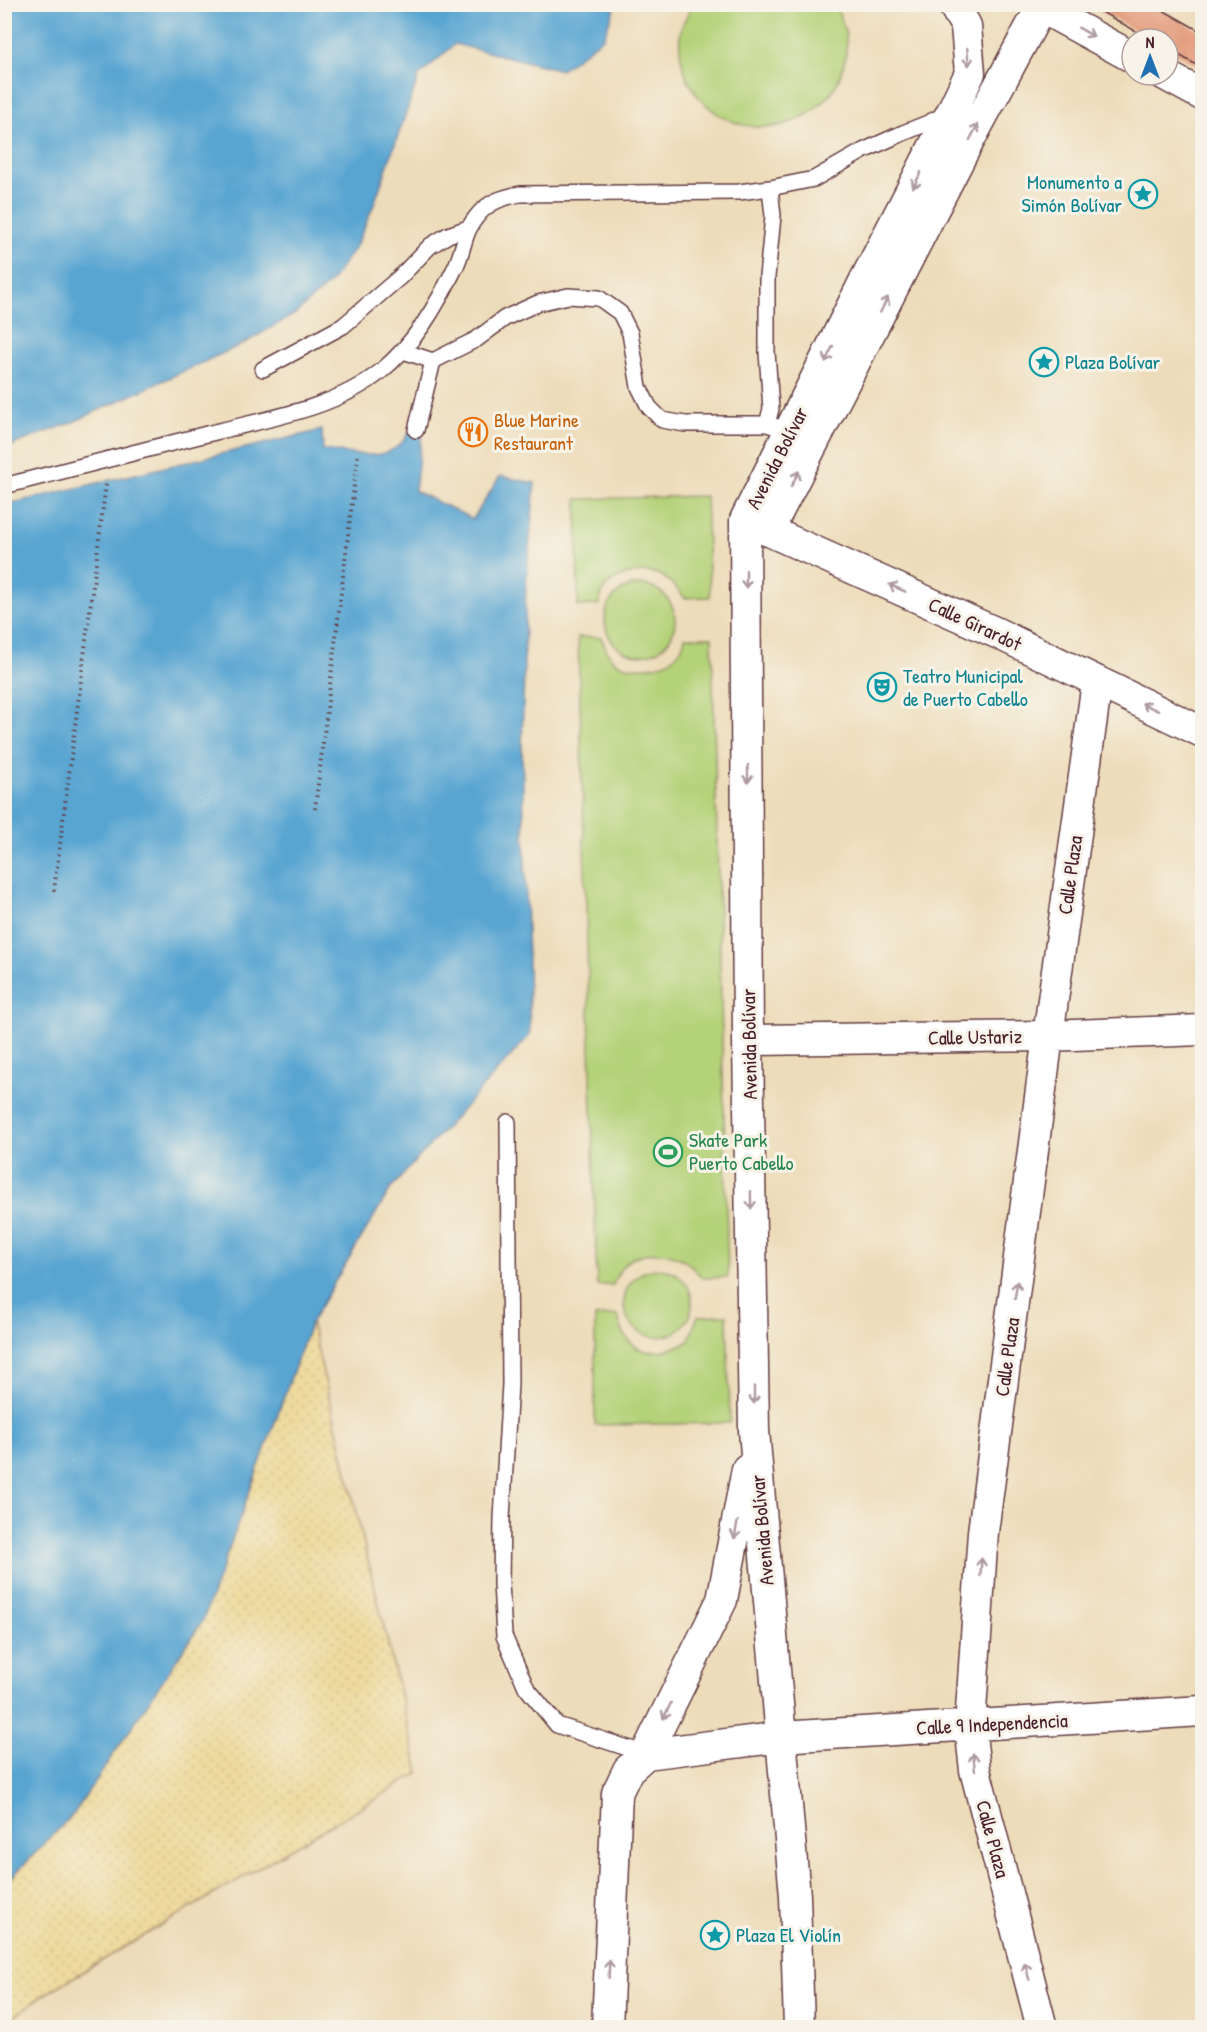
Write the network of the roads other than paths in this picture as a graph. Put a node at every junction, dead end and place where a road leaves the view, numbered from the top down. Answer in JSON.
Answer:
{"nodes":[{"id":1,"x":953,"y":4,"type":"edge"},
{"id":2,"x":1039,"y":5,"type":"edge"},
{"id":3,"x":1120,"y":50,"type":"edge"},
{"id":4,"x":1180,"y":83,"type":"edge"},
{"id":5,"x":1203,"y":95,"type":"edge"},
{"id":6,"x":953,"y":109,"type":"junction"},
{"id":7,"x":770,"y":188,"type":"junction"},
{"id":8,"x":468,"y":228,"type":"junction"},
{"id":9,"x":403,"y":351,"type":"junction"},
{"id":10,"x":433,"y":361,"type":"junction"},
{"id":11,"x":263,"y":369,"type":"dead end"},
{"id":12,"x":779,"y":427,"type":"junction"},
{"id":13,"x":416,"y":430,"type":"dead end"},
{"id":14,"x":4,"y":486,"type":"edge"},
{"id":15,"x":757,"y":525,"type":"junction"},
{"id":16,"x":1097,"y":682,"type":"junction"},
{"id":17,"x":1203,"y":732,"type":"edge"},
{"id":18,"x":1203,"y":1030,"type":"edge"},
{"id":19,"x":1048,"y":1036,"type":"junction"},
{"id":20,"x":748,"y":1040,"type":"junction"},
{"id":21,"x":508,"y":1122,"type":"dead end"},
{"id":22,"x":754,"y":1431,"type":"junction"},
{"id":23,"x":1203,"y":1711,"type":"edge"},
{"id":24,"x":970,"y":1726,"type":"junction"},
{"id":25,"x":781,"y":1737,"type":"junction"},
{"id":26,"x":646,"y":1754,"type":"junction"},
{"id":27,"x":607,"y":2028,"type":"edge"},
{"id":28,"x":799,"y":2028,"type":"edge"},
{"id":29,"x":1042,"y":2028,"type":"edge"}],
"edges":[{"from":1,"to":6,"type":"street","name":"Avenida Bolívar","one_way":true},
{"from":2,"to":3,"type":"street","one_way":true},
{"from":15,"to":2,"type":"street","name":"Avenida Bolívar","one_way":true},
{"from":4,"to":5,"type":"street"},
{"from":6,"to":7,"type":"lane"},
{"from":6,"to":12,"type":"street","name":"Avenida Bolívar","one_way":true},
{"from":7,"to":8,"type":"lane"},
{"from":7,"to":12,"type":"lane"},
{"from":8,"to":9,"type":"lane"},
{"from":8,"to":11,"type":"lane"},
{"from":9,"to":10,"type":"lane"},
{"from":9,"to":14,"type":"lane"},
{"from":10,"to":12,"type":"lane"},
{"from":10,"to":13,"type":"lane"},
{"from":12,"to":15,"type":"street","name":"Avenida Bolívar"},
{"from":16,"to":15,"type":"street","name":"Calle Girardot","one_way":true},
{"from":15,"to":20,"type":"street","name":"Avenida Bolívar","one_way":true},
{"from":17,"to":16,"type":"street","name":"Calle Girardot","one_way":true},
{"from":16,"to":19,"type":"street","name":"Calle Plaza"},
{"from":18,"to":19,"type":"street","name":"Calle Ustariz"},
{"from":19,"to":20,"type":"street","name":"Calle Ustariz"},
{"from":24,"to":19,"type":"street","name":"Calle Plaza","one_way":true},
{"from":20,"to":22,"type":"street","name":"Avenida Bolívar","one_way":true},
{"from":21,"to":26,"type":"lane"},
{"from":22,"to":25,"type":"street","name":"Avenida Bolívar"},
{"from":22,"to":26,"type":"street","one_way":true},
{"from":23,"to":24,"type":"street","name":"Calle 9 Independencia"},
{"from":24,"to":25,"type":"street","name":"Calle 9 Independencia"},
{"from":29,"to":24,"type":"street","name":"Calle Plaza","one_way":true},
{"from":25,"to":26,"type":"street","name":"Calle 9 Independencia"},
{"from":25,"to":28,"type":"street","name":"Avenida Bolívar"},
{"from":27,"to":26,"type":"street","one_way":true}]}
